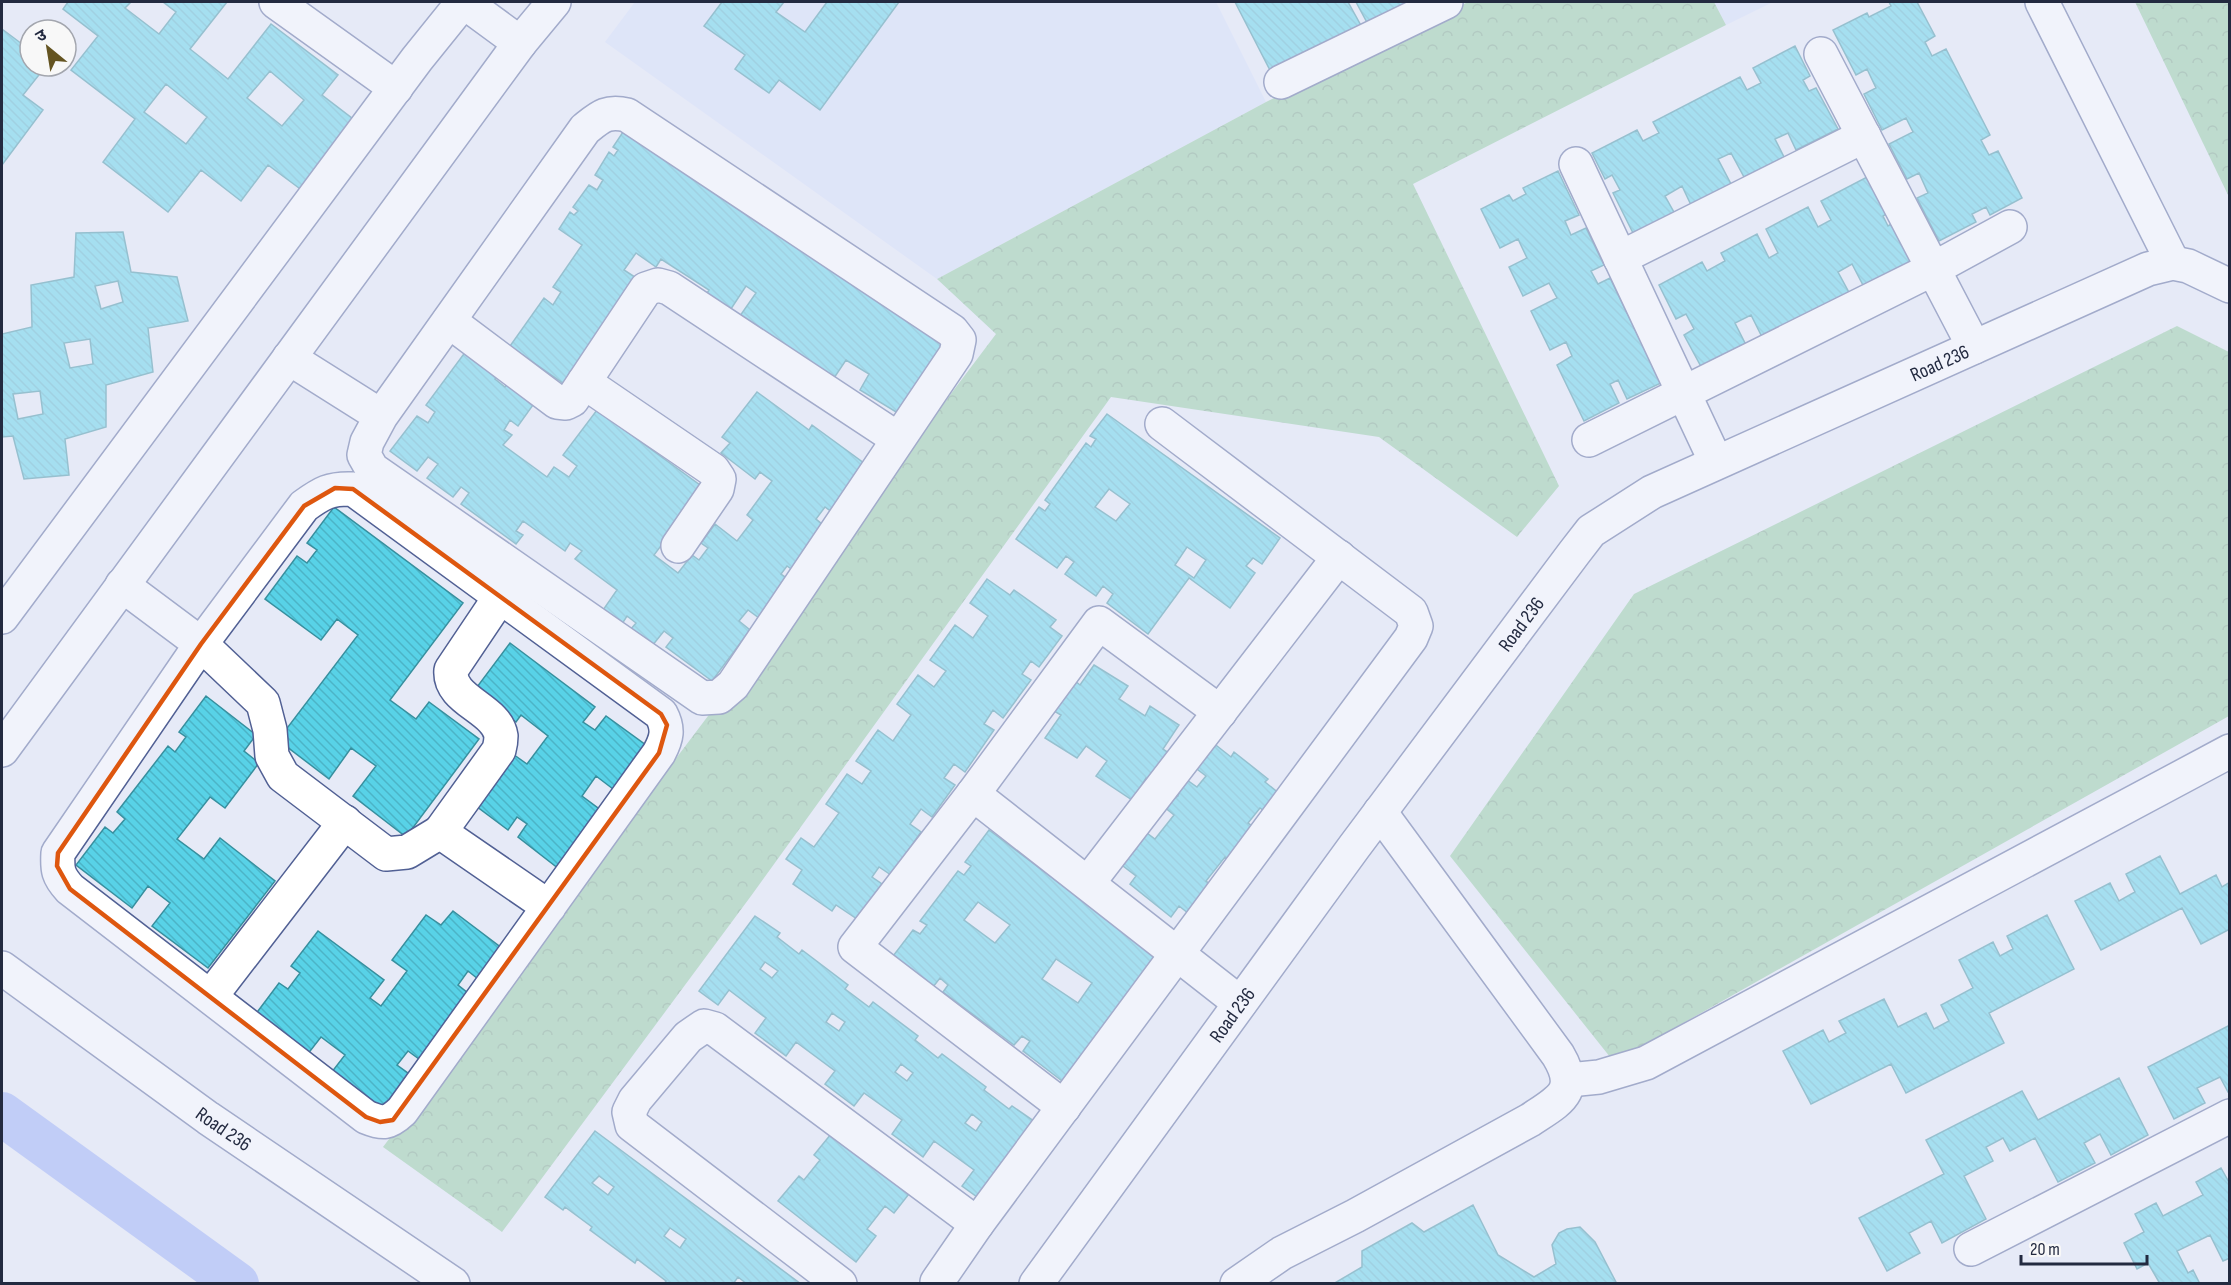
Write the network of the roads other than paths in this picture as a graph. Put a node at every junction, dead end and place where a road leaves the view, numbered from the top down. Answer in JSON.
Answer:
{"nodes":[{"id":1,"x":276,"y":2,"type":"edge"},
{"id":2,"x":464,"y":2,"type":"edge"},
{"id":3,"x":554,"y":2,"type":"edge"},
{"id":4,"x":1446,"y":2,"type":"edge"},
{"id":5,"x":2042,"y":2,"type":"edge"},
{"id":6,"x":520,"y":43,"type":"junction"},
{"id":7,"x":1821,"y":54,"type":"dead end"},
{"id":8,"x":1281,"y":82,"type":"dead end"},
{"id":9,"x":396,"y":88,"type":"junction"},
{"id":10,"x":1864,"y":136,"type":"junction"},
{"id":11,"x":1576,"y":164,"type":"dead end"},
{"id":12,"x":2010,"y":227,"type":"dead end"},
{"id":13,"x":1620,"y":258,"type":"junction"},
{"id":14,"x":2173,"y":263,"type":"junction"},
{"id":15,"x":1933,"y":269,"type":"junction"},
{"id":16,"x":2229,"y":286,"type":"edge"},
{"id":17,"x":449,"y":321,"type":"junction"},
{"id":18,"x":1974,"y":347,"type":"junction"},
{"id":19,"x":290,"y":358,"type":"junction"},
{"id":20,"x":584,"y":382,"type":"junction"},
{"id":21,"x":1683,"y":393,"type":"junction"},
{"id":22,"x":381,"y":416,"type":"junction"},
{"id":23,"x":1162,"y":424,"type":"dead end"},
{"id":24,"x":898,"y":439,"type":"junction"},
{"id":25,"x":1588,"y":440,"type":"dead end"},
{"id":26,"x":1716,"y":462,"type":"junction"},
{"id":27,"x":678,"y":546,"type":"dead end"},
{"id":28,"x":1339,"y":557,"type":"junction"},
{"id":29,"x":122,"y":585,"type":"junction"},
{"id":30,"x":500,"y":597,"type":"junction"},
{"id":31,"x":2,"y":618,"type":"edge"},
{"id":32,"x":201,"y":644,"type":"junction"},
{"id":33,"x":1220,"y":712,"type":"junction"},
{"id":34,"x":2,"y":750,"type":"edge"},
{"id":35,"x":2229,"y":751,"type":"edge"},
{"id":36,"x":973,"y":794,"type":"junction"},
{"id":37,"x":1380,"y":812,"type":"junction"},
{"id":38,"x":345,"y":822,"type":"junction"},
{"id":39,"x":440,"y":832,"type":"junction"},
{"id":40,"x":1088,"y":883,"type":"junction"},
{"id":41,"x":549,"y":907,"type":"junction"},
{"id":42,"x":1178,"y":954,"type":"junction"},
{"id":43,"x":2,"y":968,"type":"edge"},
{"id":44,"x":212,"y":996,"type":"junction"},
{"id":45,"x":1240,"y":1003,"type":"junction"},
{"id":46,"x":1569,"y":1080,"type":"junction"},
{"id":47,"x":1064,"y":1107,"type":"junction"},
{"id":48,"x":2229,"y":1116,"type":"edge"},
{"id":49,"x":977,"y":1224,"type":"junction"},
{"id":50,"x":1971,"y":1249,"type":"dead end"},
{"id":51,"x":931,"y":1283,"type":"edge"},
{"id":52,"x":453,"y":1284,"type":"edge"},
{"id":53,"x":840,"y":1284,"type":"edge"},
{"id":54,"x":1036,"y":1284,"type":"edge"},
{"id":55,"x":1237,"y":1284,"type":"edge"}],
"edges":[{"from":1,"to":9,"type":"street"},
{"from":2,"to":6,"type":"street"},
{"from":2,"to":9,"type":"street"},
{"from":3,"to":6,"type":"street"},
{"from":4,"to":8,"type":"street"},
{"from":5,"to":14,"type":"street"},
{"from":6,"to":19,"type":"street"},
{"from":7,"to":10,"type":"street"},
{"from":9,"to":31,"type":"street"},
{"from":10,"to":13,"type":"street"},
{"from":10,"to":15,"type":"street"},
{"from":11,"to":13,"type":"street"},
{"from":12,"to":15,"type":"street"},
{"from":13,"to":21,"type":"street"},
{"from":14,"to":16,"type":"street"},
{"from":14,"to":18,"type":"street","name":"Road 236"},
{"from":15,"to":18,"type":"street"},
{"from":15,"to":21,"type":"street"},
{"from":17,"to":20,"type":"street"},
{"from":17,"to":22,"type":"street"},
{"from":17,"to":24,"type":"street"},
{"from":18,"to":26,"type":"street","name":"Road 236"},
{"from":19,"to":22,"type":"street"},
{"from":19,"to":29,"type":"street"},
{"from":20,"to":24,"type":"street"},
{"from":20,"to":27,"type":"street"},
{"from":21,"to":25,"type":"street"},
{"from":21,"to":26,"type":"street"},
{"from":22,"to":24,"type":"street"},
{"from":23,"to":28,"type":"street"},
{"from":26,"to":37,"type":"street","name":"Road 236"},
{"from":28,"to":33,"type":"street"},
{"from":28,"to":42,"type":"street"},
{"from":29,"to":32,"type":"street"},
{"from":29,"to":34,"type":"street"},
{"from":30,"to":32,"type":"street"},
{"from":30,"to":39,"type":"street"},
{"from":30,"to":41,"type":"street"},
{"from":32,"to":38,"type":"street"},
{"from":32,"to":44,"type":"street"},
{"from":33,"to":36,"type":"street"},
{"from":33,"to":40,"type":"street"},
{"from":35,"to":46,"type":"street"},
{"from":36,"to":40,"type":"street"},
{"from":36,"to":47,"type":"street"},
{"from":37,"to":45,"type":"street","name":"Road 236"},
{"from":37,"to":46,"type":"street"},
{"from":38,"to":39,"type":"street"},
{"from":38,"to":44,"type":"street"},
{"from":39,"to":41,"type":"street"},
{"from":40,"to":42,"type":"street"},
{"from":41,"to":44,"type":"street"},
{"from":42,"to":45,"type":"street"},
{"from":42,"to":47,"type":"street"},
{"from":43,"to":52,"type":"street","name":"Road 236"},
{"from":45,"to":54,"type":"street","name":"Road 236"},
{"from":46,"to":55,"type":"street"},
{"from":47,"to":49,"type":"street"},
{"from":48,"to":50,"type":"street"},
{"from":49,"to":51,"type":"street"},
{"from":49,"to":53,"type":"street"}]}
